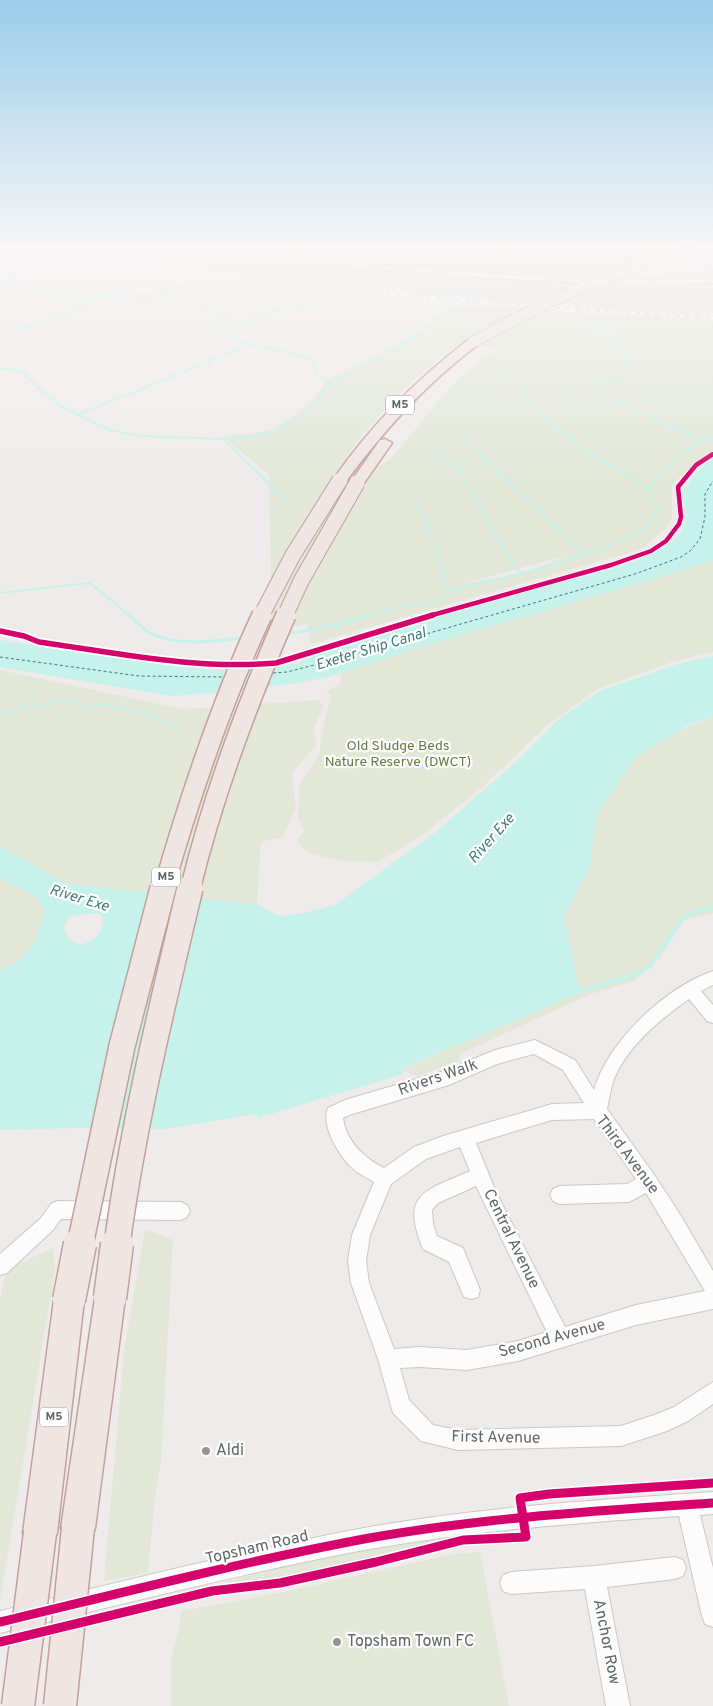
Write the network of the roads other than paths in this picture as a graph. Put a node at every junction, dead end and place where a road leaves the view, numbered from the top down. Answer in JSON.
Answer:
{"nodes":[{"id":1,"x":504,"y":324,"type":"edge"},
{"id":2,"x":528,"y":324,"type":"edge"},
{"id":3,"x":349,"y":481,"type":"junction"},
{"id":4,"x":713,"y":977,"type":"edge"},
{"id":5,"x":691,"y":990,"type":"junction"},
{"id":6,"x":713,"y":1016,"type":"edge"},
{"id":7,"x":598,"y":1111,"type":"junction"},
{"id":8,"x":465,"y":1137,"type":"junction"},
{"id":9,"x":480,"y":1176,"type":"junction"},
{"id":10,"x":385,"y":1178,"type":"junction"},
{"id":11,"x":649,"y":1182,"type":"junction"},
{"id":12,"x":559,"y":1195,"type":"dead end"},
{"id":13,"x":181,"y":1211,"type":"dead end"},
{"id":14,"x":0,"y":1266,"type":"edge"},
{"id":15,"x":713,"y":1287,"type":"edge"},
{"id":16,"x":471,"y":1290,"type":"dead end"},
{"id":17,"x":713,"y":1299,"type":"edge"},
{"id":18,"x":561,"y":1339,"type":"junction"},
{"id":19,"x":388,"y":1359,"type":"junction"},
{"id":20,"x":713,"y":1392,"type":"edge"},
{"id":21,"x":713,"y":1503,"type":"edge"},
{"id":22,"x":687,"y":1504,"type":"junction"},
{"id":23,"x":675,"y":1568,"type":"dead end"},
{"id":24,"x":594,"y":1577,"type":"junction"},
{"id":25,"x":511,"y":1583,"type":"dead end"},
{"id":26,"x":713,"y":1616,"type":"edge"},
{"id":27,"x":0,"y":1622,"type":"edge"},
{"id":28,"x":18,"y":1706,"type":"edge"},
{"id":29,"x":60,"y":1706,"type":"edge"},
{"id":30,"x":618,"y":1706,"type":"edge"}],
"edges":[{"from":1,"to":3,"type":"highway","number":"M5","bridge":true},
{"from":2,"to":3,"type":"highway","number":"M5"},
{"from":3,"to":28,"type":"highway","number":"M5","bridge":true},
{"from":3,"to":29,"type":"highway","number":"M5","bridge":true},
{"from":4,"to":5,"type":"street"},
{"from":5,"to":6,"type":"street"},
{"from":5,"to":7,"type":"street"},
{"from":7,"to":8,"type":"street","name":"Third Avenue"},
{"from":7,"to":10,"type":"street","name":"Rivers Walk"},
{"from":7,"to":11,"type":"street","name":"Third Avenue"},
{"from":8,"to":9,"type":"street","name":"Central Avenue"},
{"from":8,"to":10,"type":"street","name":"Third Avenue"},
{"from":9,"to":16,"type":"street"},
{"from":9,"to":18,"type":"street","name":"Central Avenue"},
{"from":10,"to":19,"type":"street","name":"First Avenue"},
{"from":11,"to":12,"type":"street"},
{"from":11,"to":15,"type":"street","name":"Third Avenue"},
{"from":13,"to":14,"type":"street"},
{"from":17,"to":18,"type":"street","name":"Second Avenue"},
{"from":18,"to":19,"type":"street","name":"Second Avenue"},
{"from":19,"to":20,"type":"street","name":"First Avenue"},
{"from":21,"to":22,"type":"street","name":"Topsham Road"},
{"from":22,"to":26,"type":"street"},
{"from":22,"to":27,"type":"street","name":"Topsham Road"},
{"from":23,"to":24,"type":"street"},
{"from":24,"to":25,"type":"street"},
{"from":24,"to":30,"type":"street","name":"Anchor Row"}]}
